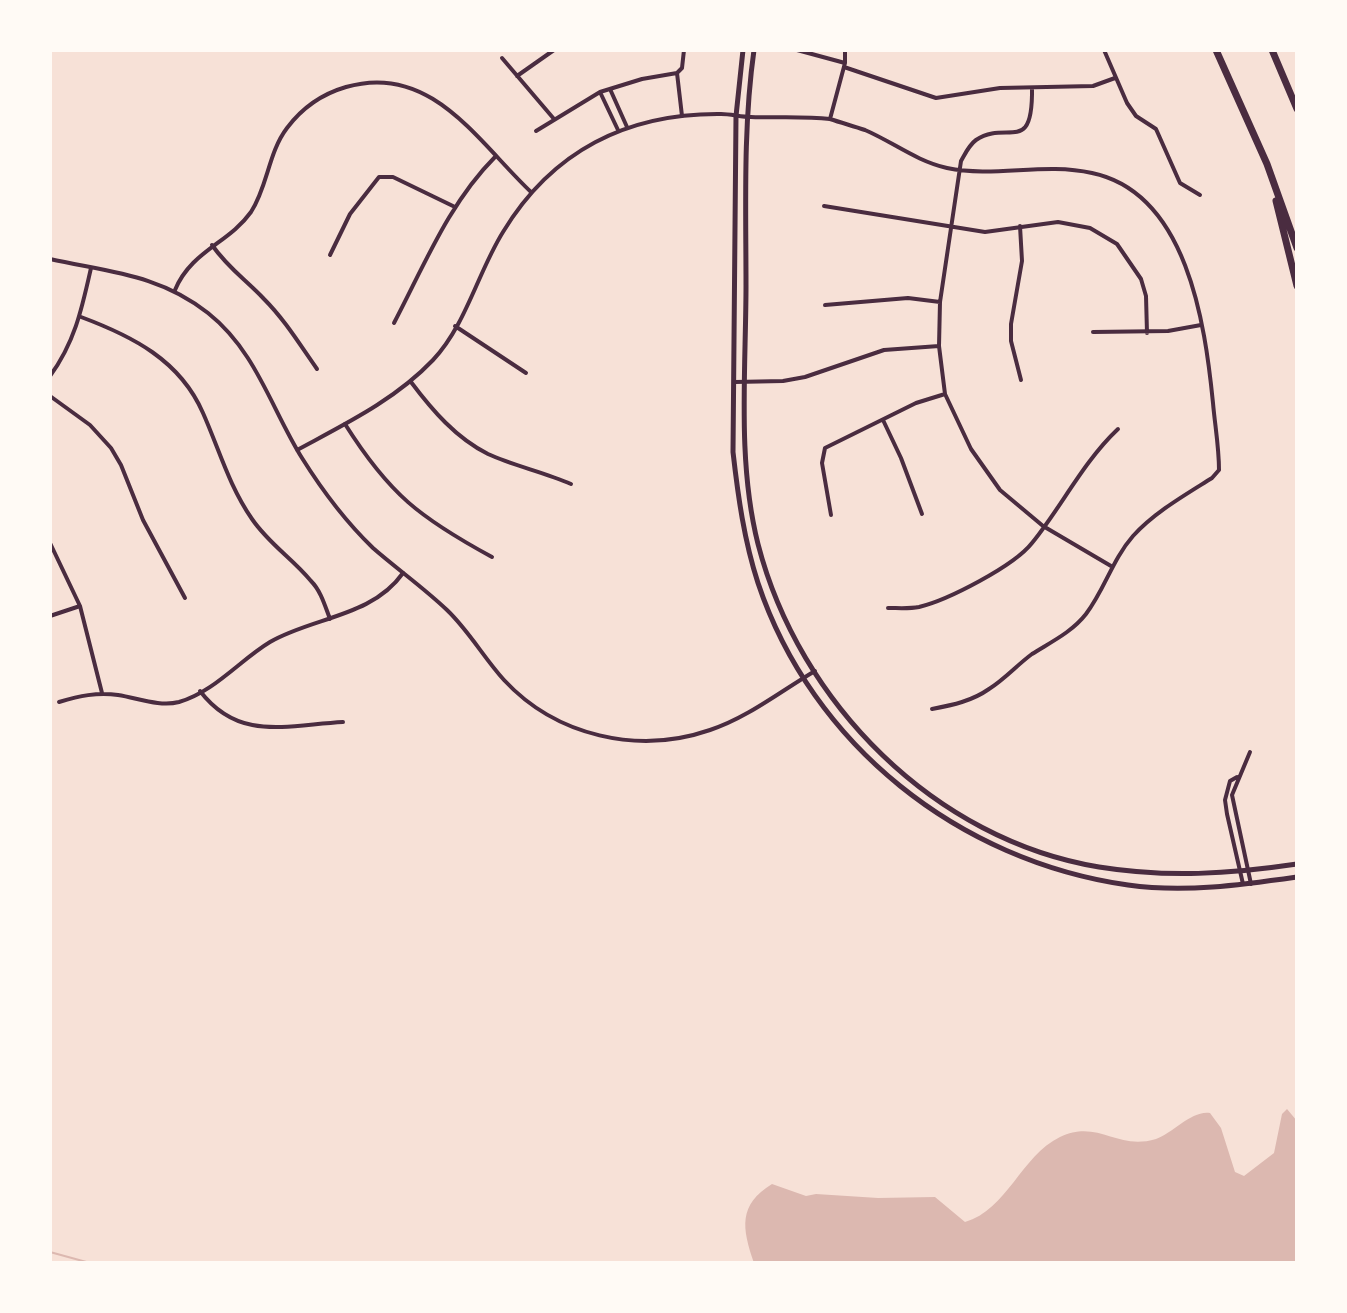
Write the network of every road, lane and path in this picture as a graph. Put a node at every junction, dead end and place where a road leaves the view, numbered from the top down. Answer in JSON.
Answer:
{"nodes":[{"id":1,"x":554,"y":50,"type":"edge"},
{"id":2,"x":684,"y":50,"type":"edge"},
{"id":3,"x":743,"y":50,"type":"edge"},
{"id":4,"x":754,"y":50,"type":"edge"},
{"id":5,"x":797,"y":50,"type":"edge"},
{"id":6,"x":845,"y":50,"type":"edge"},
{"id":7,"x":1104,"y":50,"type":"edge"},
{"id":8,"x":1216,"y":50,"type":"edge"},
{"id":9,"x":1272,"y":50,"type":"edge"},
{"id":10,"x":502,"y":58,"type":"dead end"},
{"id":11,"x":844,"y":65,"type":"junction"},
{"id":12,"x":677,"y":73,"type":"junction"},
{"id":13,"x":517,"y":76,"type":"junction"},
{"id":14,"x":1115,"y":78,"type":"junction"},
{"id":15,"x":1032,"y":88,"type":"junction"},
{"id":16,"x":610,"y":89,"type":"junction"},
{"id":17,"x":600,"y":92,"type":"junction"},
{"id":18,"x":1297,"y":109,"type":"edge"},
{"id":19,"x":682,"y":116,"type":"junction"},
{"id":20,"x":736,"y":116,"type":"junction"},
{"id":21,"x":747,"y":117,"type":"junction"},
{"id":22,"x":554,"y":119,"type":"junction"},
{"id":23,"x":830,"y":119,"type":"junction"},
{"id":24,"x":627,"y":127,"type":"junction"},
{"id":25,"x":618,"y":130,"type":"junction"},
{"id":26,"x":536,"y":131,"type":"dead end"},
{"id":27,"x":495,"y":157,"type":"junction"},
{"id":28,"x":1267,"y":164,"type":"junction"},
{"id":29,"x":960,"y":170,"type":"junction"},
{"id":30,"x":531,"y":192,"type":"junction"},
{"id":31,"x":1200,"y":195,"type":"dead end"},
{"id":32,"x":824,"y":206,"type":"dead end"},
{"id":33,"x":455,"y":207,"type":"junction"},
{"id":34,"x":1020,"y":226,"type":"junction"},
{"id":35,"x":952,"y":228,"type":"junction"},
{"id":36,"x":212,"y":245,"type":"junction"},
{"id":37,"x":1297,"y":248,"type":"edge"},
{"id":38,"x":330,"y":255,"type":"dead end"},
{"id":39,"x":50,"y":259,"type":"edge"},
{"id":40,"x":91,"y":268,"type":"junction"},
{"id":41,"x":1297,"y":286,"type":"edge"},
{"id":42,"x":175,"y":290,"type":"junction"},
{"id":43,"x":940,"y":302,"type":"junction"},
{"id":44,"x":825,"y":305,"type":"dead end"},
{"id":45,"x":81,"y":317,"type":"junction"},
{"id":46,"x":394,"y":323,"type":"dead end"},
{"id":47,"x":1201,"y":325,"type":"junction"},
{"id":48,"x":455,"y":326,"type":"junction"},
{"id":49,"x":1093,"y":332,"type":"dead end"},
{"id":50,"x":1147,"y":333,"type":"junction"},
{"id":51,"x":939,"y":346,"type":"junction"},
{"id":52,"x":317,"y":369,"type":"dead end"},
{"id":53,"x":526,"y":373,"type":"dead end"},
{"id":54,"x":50,"y":376,"type":"edge"},
{"id":55,"x":1021,"y":380,"type":"dead end"},
{"id":56,"x":411,"y":382,"type":"junction"},
{"id":57,"x":735,"y":382,"type":"junction"},
{"id":58,"x":746,"y":382,"type":"junction"},
{"id":59,"x":945,"y":394,"type":"junction"},
{"id":60,"x":50,"y":396,"type":"edge"},
{"id":61,"x":883,"y":419,"type":"junction"},
{"id":62,"x":345,"y":424,"type":"junction"},
{"id":63,"x":1118,"y":429,"type":"dead end"},
{"id":64,"x":297,"y":450,"type":"junction"},
{"id":65,"x":571,"y":484,"type":"dead end"},
{"id":66,"x":922,"y":514,"type":"dead end"},
{"id":67,"x":831,"y":515,"type":"dead end"},
{"id":68,"x":1043,"y":526,"type":"junction"},
{"id":69,"x":50,"y":543,"type":"edge"},
{"id":70,"x":492,"y":557,"type":"dead end"},
{"id":71,"x":1111,"y":566,"type":"junction"},
{"id":72,"x":403,"y":573,"type":"junction"},
{"id":73,"x":185,"y":598,"type":"dead end"},
{"id":74,"x":80,"y":606,"type":"junction"},
{"id":75,"x":888,"y":608,"type":"dead end"},
{"id":76,"x":50,"y":616,"type":"edge"},
{"id":77,"x":330,"y":619,"type":"junction"},
{"id":78,"x":815,"y":671,"type":"junction"},
{"id":79,"x":803,"y":678,"type":"junction"},
{"id":80,"x":200,"y":691,"type":"junction"},
{"id":81,"x":102,"y":693,"type":"junction"},
{"id":82,"x":59,"y":702,"type":"dead end"},
{"id":83,"x":932,"y":709,"type":"dead end"},
{"id":84,"x":343,"y":722,"type":"dead end"},
{"id":85,"x":1250,"y":752,"type":"dead end"},
{"id":86,"x":1297,"y":864,"type":"edge"},
{"id":87,"x":1244,"y":871,"type":"junction"},
{"id":88,"x":1297,"y":877,"type":"edge"},
{"id":89,"x":1243,"y":884,"type":"junction"},
{"id":90,"x":1251,"y":884,"type":"junction"}],
"edges":[{"from":1,"to":13,"type":"street"},
{"from":2,"to":12,"type":"street"},
{"from":3,"to":20,"type":"main road"},
{"from":4,"to":21,"type":"main road"},
{"from":5,"to":11,"type":"street"},
{"from":6,"to":11,"type":"street"},
{"from":7,"to":14,"type":"street"},
{"from":8,"to":28,"type":"highway"},
{"from":9,"to":18,"type":"highway"},
{"from":10,"to":13,"type":"street"},
{"from":11,"to":15,"type":"street"},
{"from":11,"to":23,"type":"street"},
{"from":12,"to":16,"type":"street"},
{"from":12,"to":19,"type":"street"},
{"from":13,"to":22,"type":"street"},
{"from":14,"to":15,"type":"street"},
{"from":14,"to":31,"type":"street"},
{"from":15,"to":29,"type":"street"},
{"from":16,"to":17,"type":"street"},
{"from":16,"to":24,"type":"street"},
{"from":17,"to":22,"type":"street"},
{"from":17,"to":25,"type":"street"},
{"from":19,"to":20,"type":"street"},
{"from":19,"to":24,"type":"street"},
{"from":20,"to":21,"type":"street"},
{"from":20,"to":57,"type":"main road"},
{"from":21,"to":23,"type":"street"},
{"from":21,"to":58,"type":"main road"},
{"from":22,"to":26,"type":"street"},
{"from":23,"to":29,"type":"street"},
{"from":24,"to":25,"type":"street"},
{"from":25,"to":30,"type":"street"},
{"from":27,"to":30,"type":"street"},
{"from":27,"to":33,"type":"street"},
{"from":27,"to":36,"type":"street"},
{"from":28,"to":37,"type":"highway"},
{"from":28,"to":41,"type":"highway"},
{"from":29,"to":35,"type":"street"},
{"from":29,"to":47,"type":"street"},
{"from":30,"to":48,"type":"street"},
{"from":32,"to":35,"type":"street"},
{"from":33,"to":38,"type":"street"},
{"from":33,"to":46,"type":"street"},
{"from":34,"to":35,"type":"street"},
{"from":34,"to":50,"type":"street"},
{"from":34,"to":55,"type":"street"},
{"from":35,"to":43,"type":"street"},
{"from":36,"to":42,"type":"street"},
{"from":36,"to":52,"type":"street"},
{"from":39,"to":40,"type":"street"},
{"from":40,"to":42,"type":"street"},
{"from":40,"to":45,"type":"street"},
{"from":42,"to":64,"type":"street"},
{"from":43,"to":44,"type":"street"},
{"from":43,"to":51,"type":"street"},
{"from":45,"to":54,"type":"street"},
{"from":45,"to":77,"type":"street"},
{"from":47,"to":50,"type":"street"},
{"from":47,"to":71,"type":"street"},
{"from":48,"to":53,"type":"street"},
{"from":48,"to":56,"type":"street"},
{"from":49,"to":50,"type":"street"},
{"from":51,"to":58,"type":"street"},
{"from":51,"to":59,"type":"street"},
{"from":56,"to":62,"type":"street"},
{"from":56,"to":65,"type":"street"},
{"from":57,"to":58,"type":"street"},
{"from":57,"to":79,"type":"main road"},
{"from":58,"to":78,"type":"main road"},
{"from":59,"to":61,"type":"street"},
{"from":59,"to":68,"type":"street"},
{"from":60,"to":73,"type":"street"},
{"from":61,"to":66,"type":"street"},
{"from":61,"to":67,"type":"street"},
{"from":62,"to":64,"type":"street"},
{"from":62,"to":70,"type":"street"},
{"from":63,"to":68,"type":"street"},
{"from":64,"to":72,"type":"street"},
{"from":68,"to":71,"type":"street"},
{"from":68,"to":75,"type":"street"},
{"from":69,"to":74,"type":"street"},
{"from":71,"to":83,"type":"street"},
{"from":72,"to":77,"type":"street"},
{"from":72,"to":79,"type":"street"},
{"from":74,"to":76,"type":"street"},
{"from":74,"to":81,"type":"street"},
{"from":77,"to":80,"type":"street"},
{"from":78,"to":79,"type":"street"},
{"from":78,"to":87,"type":"main road"},
{"from":79,"to":89,"type":"main road"},
{"from":80,"to":81,"type":"street"},
{"from":80,"to":84,"type":"street"},
{"from":81,"to":82,"type":"street"},
{"from":85,"to":87,"type":"street"},
{"from":86,"to":87,"type":"main road"},
{"from":87,"to":89,"type":"street"},
{"from":87,"to":90,"type":"street"},
{"from":88,"to":90,"type":"main road"},
{"from":89,"to":90,"type":"main road"}]}
